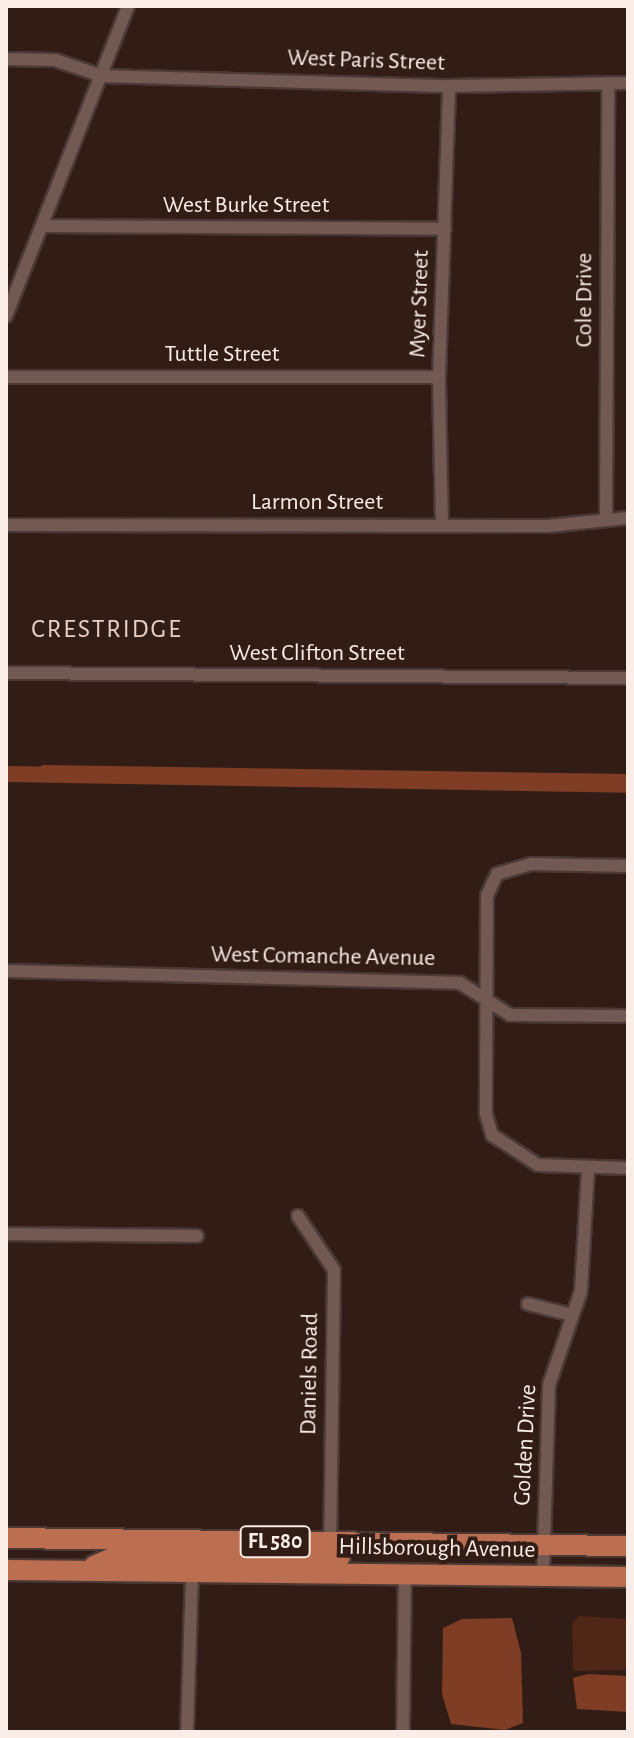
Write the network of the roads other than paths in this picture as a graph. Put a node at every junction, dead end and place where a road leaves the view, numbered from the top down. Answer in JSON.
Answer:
{"nodes":[{"id":1,"x":128,"y":6,"type":"edge"},
{"id":2,"x":6,"y":59,"type":"edge"},
{"id":3,"x":102,"y":76,"type":"junction"},
{"id":4,"x":608,"y":83,"type":"junction"},
{"id":5,"x":628,"y":83,"type":"edge"},
{"id":6,"x":449,"y":86,"type":"junction"},
{"id":7,"x":46,"y":226,"type":"junction"},
{"id":8,"x":445,"y":229,"type":"junction"},
{"id":9,"x":6,"y":316,"type":"edge"},
{"id":10,"x":6,"y":377,"type":"edge"},
{"id":11,"x":439,"y":377,"type":"junction"},
{"id":12,"x":606,"y":518,"type":"junction"},
{"id":13,"x":628,"y":518,"type":"edge"},
{"id":14,"x":6,"y":525,"type":"edge"},
{"id":15,"x":442,"y":525,"type":"junction"},
{"id":16,"x":6,"y":673,"type":"edge"},
{"id":17,"x":628,"y":678,"type":"edge"},
{"id":18,"x":628,"y":866,"type":"edge"},
{"id":19,"x":6,"y":971,"type":"edge"},
{"id":20,"x":487,"y":997,"type":"junction"},
{"id":21,"x":628,"y":1016,"type":"edge"},
{"id":22,"x":588,"y":1168,"type":"junction"},
{"id":23,"x":628,"y":1168,"type":"edge"},
{"id":24,"x":298,"y":1216,"type":"dead end"},
{"id":25,"x":6,"y":1234,"type":"edge"},
{"id":26,"x":197,"y":1236,"type":"dead end"},
{"id":27,"x":528,"y":1304,"type":"dead end"},
{"id":28,"x":572,"y":1315,"type":"junction"},
{"id":29,"x":6,"y":1538,"type":"edge"},
{"id":30,"x":222,"y":1541,"type":"junction"},
{"id":31,"x":330,"y":1543,"type":"junction"},
{"id":32,"x":380,"y":1544,"type":"junction"},
{"id":33,"x":544,"y":1545,"type":"junction"},
{"id":34,"x":628,"y":1546,"type":"edge"},
{"id":35,"x":6,"y":1570,"type":"edge"},
{"id":36,"x":84,"y":1572,"type":"junction"},
{"id":37,"x":192,"y":1574,"type":"junction"},
{"id":38,"x":405,"y":1574,"type":"junction"},
{"id":39,"x":543,"y":1576,"type":"junction"},
{"id":40,"x":628,"y":1577,"type":"edge"},
{"id":41,"x":187,"y":1732,"type":"edge"},
{"id":42,"x":403,"y":1732,"type":"edge"}],
"edges":[{"from":1,"to":3,"type":"street"},
{"from":2,"to":3,"type":"street","name":"West Paris Street"},
{"from":3,"to":6,"type":"street","name":"West Paris Street"},
{"from":3,"to":7,"type":"street"},
{"from":4,"to":5,"type":"street","name":"West Paris Street"},
{"from":4,"to":6,"type":"street","name":"West Paris Street"},
{"from":4,"to":12,"type":"street","name":"Cole Drive"},
{"from":6,"to":8,"type":"street","name":"Myer Street"},
{"from":7,"to":8,"type":"street","name":"West Burke Street"},
{"from":7,"to":9,"type":"street"},
{"from":8,"to":11,"type":"street","name":"Myer Street"},
{"from":10,"to":11,"type":"street","name":"Tuttle Street"},
{"from":11,"to":15,"type":"street","name":"Myer Street"},
{"from":12,"to":13,"type":"street","name":"Larmon Street"},
{"from":12,"to":15,"type":"street","name":"Larmon Street"},
{"from":14,"to":15,"type":"street","name":"Larmon Street"},
{"from":16,"to":17,"type":"street","name":"West Clifton Street"},
{"from":18,"to":20,"type":"street"},
{"from":19,"to":20,"type":"street","name":"West Comanche Avenue"},
{"from":20,"to":21,"type":"street","name":"West Comanche Avenue"},
{"from":20,"to":22,"type":"street"},
{"from":22,"to":23,"type":"street"},
{"from":22,"to":28,"type":"street","name":"Golden Drive"},
{"from":24,"to":31,"type":"street","name":"Daniels Road"},
{"from":25,"to":26,"type":"street"},
{"from":27,"to":28,"type":"street"},
{"from":28,"to":33,"type":"street","name":"Golden Drive"},
{"from":29,"to":30,"type":"main road","name":"Hillsborough Avenue","number":"FL 580"},
{"from":30,"to":31,"type":"main road","name":"Hillsborough Avenue","number":"FL 580"},
{"from":30,"to":36,"type":"main road"},
{"from":31,"to":32,"type":"main road","name":"Hillsborough Avenue","number":"FL 580"},
{"from":32,"to":33,"type":"main road","name":"Hillsborough Avenue","number":"FL 580"},
{"from":32,"to":37,"type":"main road"},
{"from":33,"to":34,"type":"main road","name":"Hillsborough Avenue","number":"FL 580"},
{"from":33,"to":39,"type":"street","name":"Golden Drive"},
{"from":35,"to":36,"type":"main road","name":"Hillsborough Avenue","number":"FL 580"},
{"from":36,"to":37,"type":"main road","name":"Hillsborough Avenue","number":"FL 580"},
{"from":37,"to":38,"type":"main road","name":"Hillsborough Avenue","number":"FL 580"},
{"from":37,"to":41,"type":"street"},
{"from":38,"to":39,"type":"main road","name":"Hillsborough Avenue","number":"FL 580"},
{"from":38,"to":42,"type":"street"},
{"from":39,"to":40,"type":"main road","name":"Hillsborough Avenue","number":"FL 580"}]}
